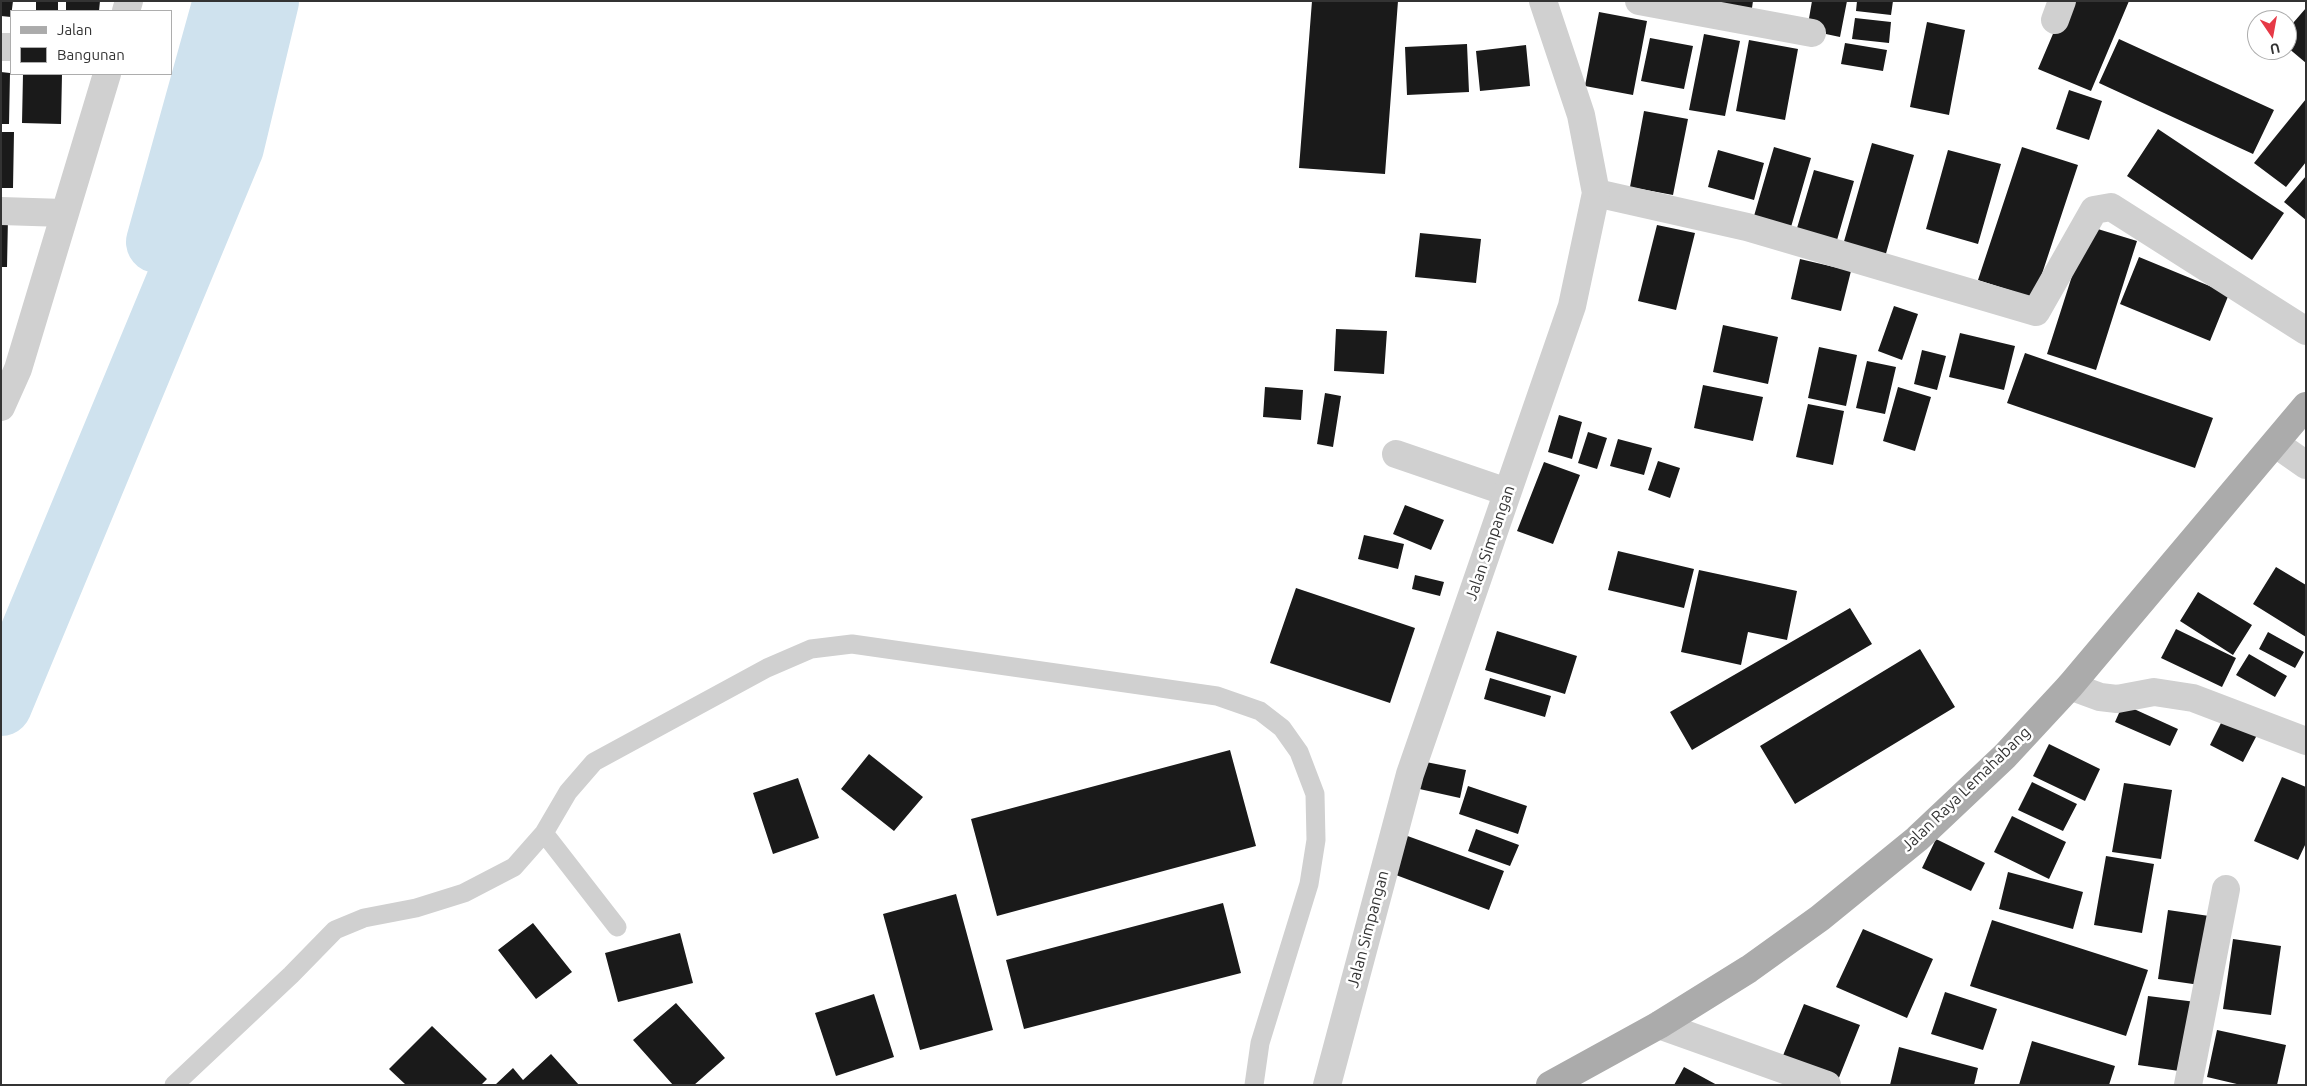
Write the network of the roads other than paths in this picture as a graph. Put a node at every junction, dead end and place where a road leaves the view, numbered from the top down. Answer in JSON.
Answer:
{"nodes":[{"id":1,"x":1543,"y":1,"type":"edge"},
{"id":2,"x":1639,"y":1,"type":"edge"},
{"id":3,"x":1812,"y":33,"type":"dead end"},
{"id":4,"x":107,"y":75,"type":"edge"},
{"id":5,"x":1596,"y":193,"type":"junction"},
{"id":6,"x":1,"y":211,"type":"edge"},
{"id":7,"x":64,"y":213,"type":"junction"},
{"id":8,"x":2306,"y":331,"type":"edge"},
{"id":9,"x":10,"y":368,"type":"edge"},
{"id":10,"x":2306,"y":406,"type":"edge"},
{"id":11,"x":1,"y":407,"type":"edge"},
{"id":12,"x":2276,"y":444,"type":"junction"},
{"id":13,"x":1396,"y":454,"type":"dead end"},
{"id":14,"x":2306,"y":465,"type":"edge"},
{"id":15,"x":1507,"y":492,"type":"junction"},
{"id":16,"x":2070,"y":686,"type":"junction"},
{"id":17,"x":2306,"y":741,"type":"edge"},
{"id":18,"x":544,"y":833,"type":"junction"},
{"id":19,"x":2226,"y":889,"type":"dead end"},
{"id":20,"x":617,"y":927,"type":"dead end"},
{"id":21,"x":1660,"y":1025,"type":"junction"},
{"id":22,"x":174,"y":1085,"type":"edge"},
{"id":23,"x":1254,"y":1085,"type":"edge"},
{"id":24,"x":1327,"y":1085,"type":"edge"},
{"id":25,"x":1550,"y":1085,"type":"edge"},
{"id":26,"x":1827,"y":1085,"type":"edge"},
{"id":27,"x":2188,"y":1085,"type":"edge"}],
"edges":[{"from":1,"to":5,"type":"street","name":"Jalan Simpangan"},
{"from":2,"to":3,"type":"street"},
{"from":4,"to":7,"type":"street"},
{"from":5,"to":8,"type":"street"},
{"from":5,"to":15,"type":"street","name":"Jalan Simpangan"},
{"from":6,"to":7,"type":"street"},
{"from":7,"to":9,"type":"street"},
{"from":9,"to":11,"type":"street"},
{"from":10,"to":12,"type":"main road","name":"Jalan Raya Lemahabang"},
{"from":12,"to":14,"type":"street"},
{"from":12,"to":16,"type":"main road","name":"Jalan Raya Lemahabang"},
{"from":13,"to":15,"type":"street"},
{"from":15,"to":24,"type":"street","name":"Jalan Simpangan"},
{"from":16,"to":17,"type":"street"},
{"from":16,"to":21,"type":"main road","name":"Jalan Raya Lemahabang"},
{"from":18,"to":20,"type":"lane"},
{"from":18,"to":22,"type":"lane"},
{"from":18,"to":23,"type":"lane"},
{"from":19,"to":27,"type":"street"},
{"from":21,"to":25,"type":"main road","name":"Jalan Raya Lemahabang"},
{"from":21,"to":26,"type":"street"}]}
